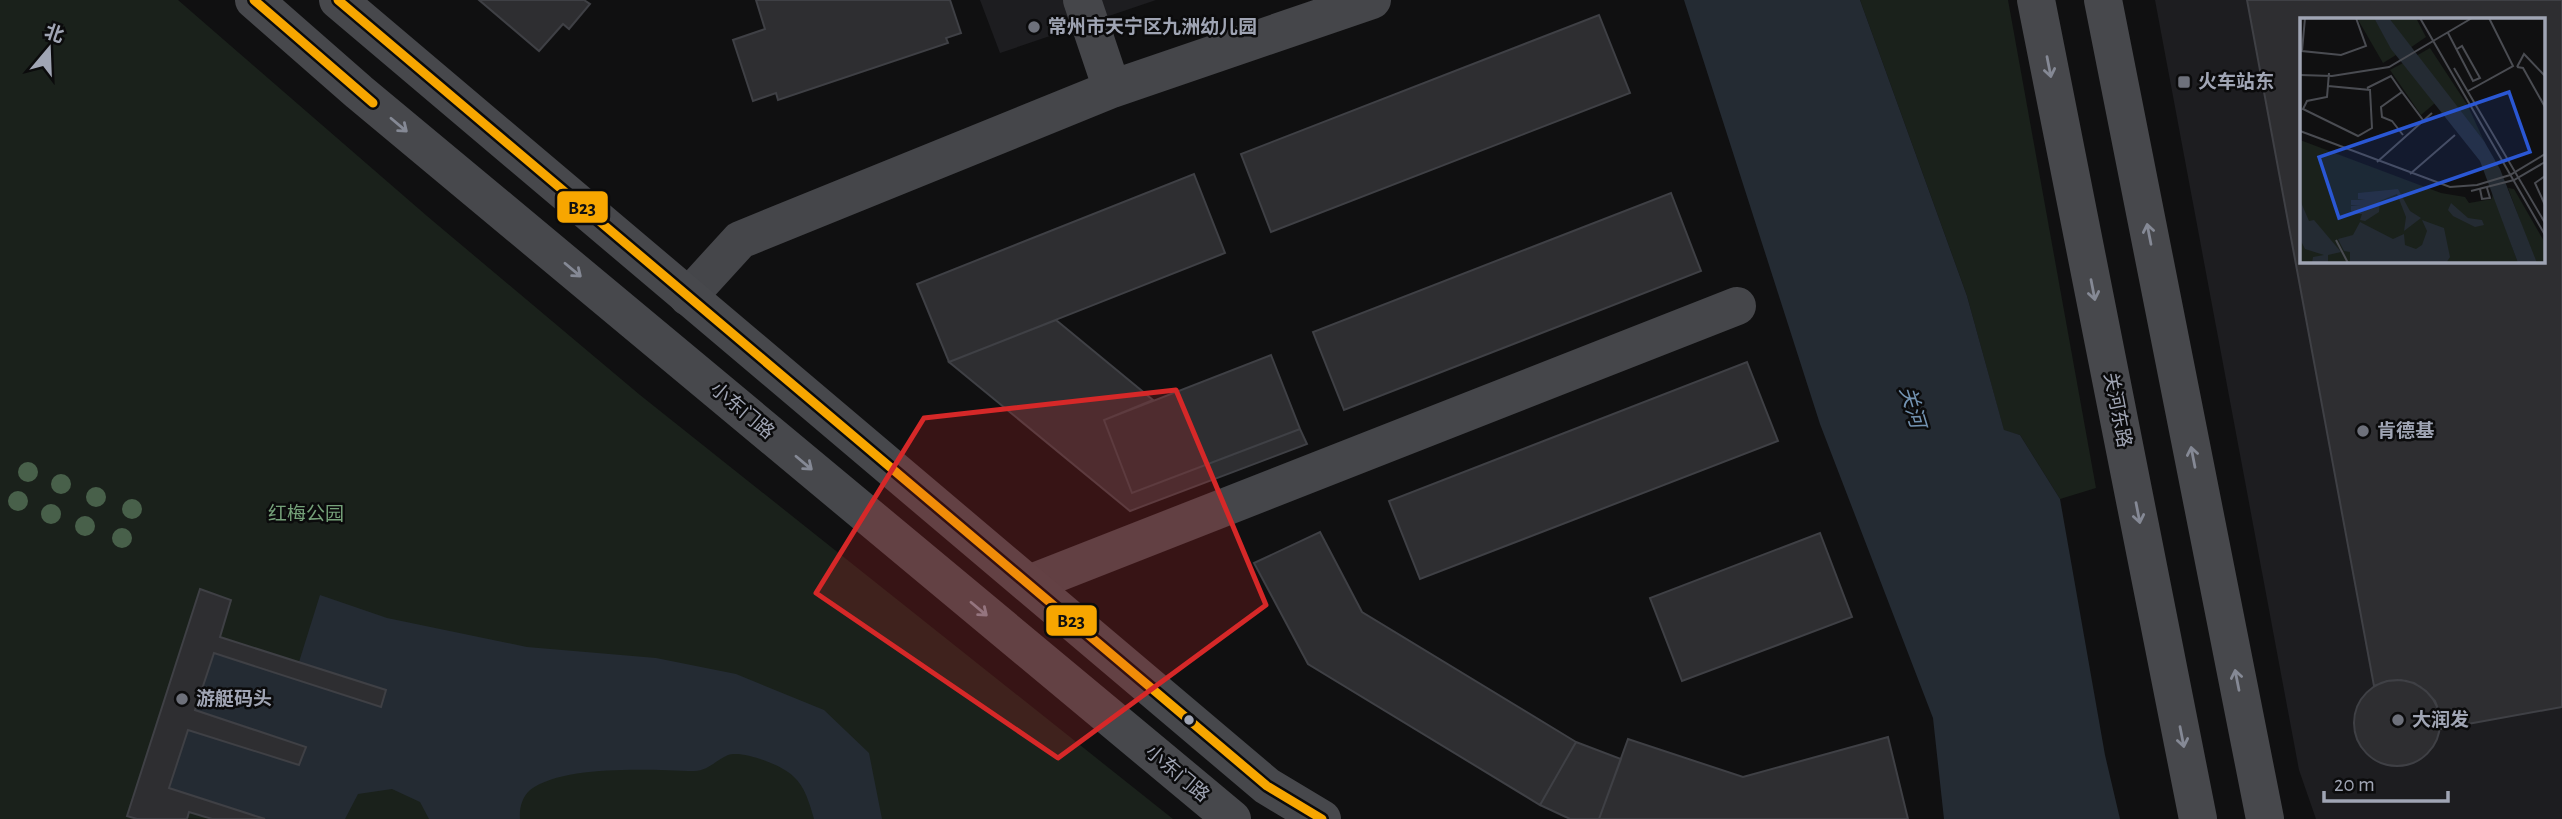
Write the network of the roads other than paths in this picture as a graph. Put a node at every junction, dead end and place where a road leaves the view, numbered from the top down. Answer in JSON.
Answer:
{"nodes":[{"id":1,"x":254,"y":0,"type":"edge"},
{"id":2,"x":338,"y":0,"type":"edge"},
{"id":3,"x":1082,"y":0,"type":"edge"},
{"id":4,"x":1373,"y":0,"type":"edge"},
{"id":5,"x":2036,"y":0,"type":"edge"},
{"id":6,"x":2103,"y":0,"type":"edge"},
{"id":7,"x":1112,"y":89,"type":"junction"},
{"id":8,"x":688,"y":297,"type":"junction"},
{"id":9,"x":1737,"y":306,"type":"dead end"},
{"id":10,"x":1029,"y":584,"type":"junction"},
{"id":11,"x":1231,"y":819,"type":"edge"},
{"id":12,"x":1322,"y":819,"type":"edge"},
{"id":13,"x":2198,"y":819,"type":"edge"},
{"id":14,"x":2265,"y":819,"type":"edge"}],
"edges":[{"from":1,"to":11,"type":"main road","name":"小东门路","one_way":true},
{"from":2,"to":8,"type":"main road"},
{"from":3,"to":7,"type":"street"},
{"from":4,"to":7,"type":"street"},
{"from":5,"to":13,"type":"main road","name":"关河东路","one_way":true},
{"from":14,"to":6,"type":"main road","one_way":true},
{"from":7,"to":8,"type":"street"},
{"from":8,"to":10,"type":"main road"},
{"from":9,"to":10,"type":"street"},
{"from":10,"to":12,"type":"main road"}]}
